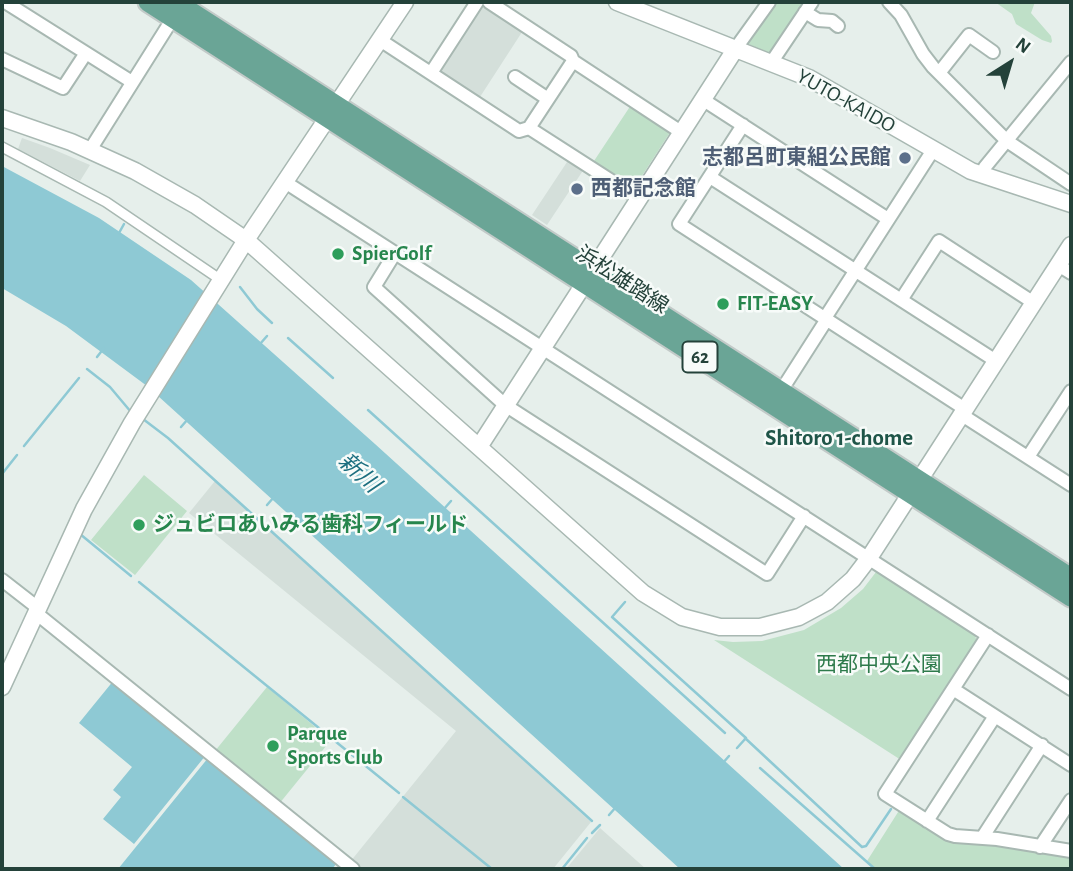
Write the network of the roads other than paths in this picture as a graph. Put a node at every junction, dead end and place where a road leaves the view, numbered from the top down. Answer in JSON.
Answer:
{"nodes":[{"id":1,"x":5,"y":2,"type":"edge"},
{"id":2,"x":148,"y":2,"type":"edge"},
{"id":3,"x":405,"y":2,"type":"edge"},
{"id":4,"x":477,"y":2,"type":"edge"},
{"id":5,"x":489,"y":2,"type":"edge"},
{"id":6,"x":617,"y":2,"type":"edge"},
{"id":7,"x":769,"y":2,"type":"edge"},
{"id":8,"x":889,"y":2,"type":"edge"},
{"id":9,"x":179,"y":7,"type":"edge"},
{"id":10,"x":808,"y":7,"type":"edge"},
{"id":11,"x":838,"y":26,"type":"dead end"},
{"id":12,"x":380,"y":40,"type":"junction"},
{"id":13,"x":736,"y":48,"type":"junction"},
{"id":14,"x":993,"y":52,"type":"dead end"},
{"id":15,"x":86,"y":54,"type":"junction"},
{"id":16,"x":2,"y":59,"type":"edge"},
{"id":17,"x":573,"y":61,"type":"junction"},
{"id":18,"x":1071,"y":62,"type":"edge"},
{"id":19,"x":771,"y":63,"type":"junction"},
{"id":20,"x":431,"y":73,"type":"junction"},
{"id":21,"x":939,"y":73,"type":"junction"},
{"id":22,"x":515,"y":77,"type":"dead end"},
{"id":23,"x":132,"y":82,"type":"junction"},
{"id":24,"x":548,"y":99,"type":"junction"},
{"id":25,"x":702,"y":99,"type":"junction"},
{"id":26,"x":332,"y":111,"type":"junction"},
{"id":27,"x":2,"y":118,"type":"edge"},
{"id":28,"x":743,"y":125,"type":"junction"},
{"id":29,"x":529,"y":128,"type":"junction"},
{"id":30,"x":681,"y":132,"type":"junction"},
{"id":31,"x":1007,"y":141,"type":"junction"},
{"id":32,"x":2,"y":147,"type":"edge"},
{"id":33,"x":90,"y":150,"type":"junction"},
{"id":34,"x":933,"y":150,"type":"junction"},
{"id":35,"x":983,"y":175,"type":"junction"},
{"id":36,"x":710,"y":177,"type":"junction"},
{"id":37,"x":285,"y":182,"type":"junction"},
{"id":38,"x":1071,"y":184,"type":"edge"},
{"id":39,"x":638,"y":198,"type":"junction"},
{"id":40,"x":1071,"y":204,"type":"edge"},
{"id":41,"x":888,"y":219,"type":"junction"},
{"id":42,"x":246,"y":240,"type":"junction"},
{"id":43,"x":1071,"y":245,"type":"edge"},
{"id":44,"x":395,"y":253,"type":"junction"},
{"id":45,"x":1065,"y":269,"type":"edge"},
{"id":46,"x":855,"y":270,"type":"junction"},
{"id":47,"x":587,"y":275,"type":"junction"},
{"id":48,"x":219,"y":284,"type":"junction"},
{"id":49,"x":901,"y":300,"type":"junction"},
{"id":50,"x":1034,"y":303,"type":"junction"},
{"id":51,"x":826,"y":319,"type":"junction"},
{"id":52,"x":541,"y":348,"type":"junction"},
{"id":53,"x":996,"y":361,"type":"junction"},
{"id":54,"x":781,"y":391,"type":"junction"},
{"id":55,"x":1071,"y":391,"type":"edge"},
{"id":56,"x":505,"y":405,"type":"junction"},
{"id":57,"x":964,"y":412,"type":"junction"},
{"id":58,"x":479,"y":447,"type":"junction"},
{"id":59,"x":1028,"y":457,"type":"junction"},
{"id":60,"x":1071,"y":485,"type":"edge"},
{"id":61,"x":915,"y":487,"type":"junction"},
{"id":62,"x":804,"y":516,"type":"junction"},
{"id":63,"x":869,"y":558,"type":"junction"},
{"id":64,"x":1071,"y":578,"type":"edge"},
{"id":65,"x":2,"y":580,"type":"edge"},
{"id":66,"x":1071,"y":597,"type":"edge"},
{"id":67,"x":37,"y":610,"type":"junction"},
{"id":68,"x":988,"y":635,"type":"junction"},
{"id":69,"x":2,"y":687,"type":"edge"},
{"id":70,"x":953,"y":689,"type":"junction"},
{"id":71,"x":1071,"y":689,"type":"edge"},
{"id":72,"x":995,"y":716,"type":"junction"},
{"id":73,"x":1042,"y":746,"type":"junction"},
{"id":74,"x":1071,"y":765,"type":"edge"},
{"id":75,"x":1071,"y":800,"type":"edge"},
{"id":76,"x":927,"y":821,"type":"junction"},
{"id":77,"x":982,"y":838,"type":"junction"},
{"id":78,"x":1040,"y":847,"type":"junction"},
{"id":79,"x":1071,"y":851,"type":"edge"},
{"id":80,"x":353,"y":869,"type":"edge"}],
"edges":[{"from":1,"to":15,"type":"street"},
{"from":2,"to":9,"type":"main road","name":"浜松雄踏線","number":"62"},
{"from":3,"to":12,"type":"street"},
{"from":4,"to":20,"type":"street"},
{"from":5,"to":17,"type":"street"},
{"from":6,"to":13,"type":"street","name":"YUTO-KAIDO"},
{"from":7,"to":13,"type":"street"},
{"from":8,"to":21,"type":"street"},
{"from":9,"to":23,"type":"street"},
{"from":9,"to":26,"type":"main road","name":"浜松雄踏線","number":"62"},
{"from":10,"to":11,"type":"street"},
{"from":10,"to":19,"type":"street"},
{"from":12,"to":20,"type":"street"},
{"from":12,"to":26,"type":"street"},
{"from":13,"to":19,"type":"street","name":"YUTO-KAIDO"},
{"from":13,"to":25,"type":"street"},
{"from":14,"to":21,"type":"street"},
{"from":15,"to":16,"type":"street"},
{"from":15,"to":23,"type":"street"},
{"from":17,"to":24,"type":"street"},
{"from":17,"to":30,"type":"street"},
{"from":18,"to":31,"type":"street"},
{"from":19,"to":34,"type":"street","name":"YUTO-KAIDO"},
{"from":20,"to":29,"type":"street"},
{"from":21,"to":31,"type":"street"},
{"from":22,"to":24,"type":"street"},
{"from":23,"to":33,"type":"street"},
{"from":24,"to":29,"type":"street"},
{"from":25,"to":28,"type":"street"},
{"from":25,"to":30,"type":"street"},
{"from":26,"to":37,"type":"street"},
{"from":26,"to":47,"type":"main road","name":"浜松雄踏線","number":"62"},
{"from":27,"to":33,"type":"street"},
{"from":28,"to":36,"type":"street"},
{"from":28,"to":41,"type":"street"},
{"from":29,"to":39,"type":"street"},
{"from":30,"to":39,"type":"street"},
{"from":31,"to":35,"type":"street"},
{"from":31,"to":38,"type":"street"},
{"from":32,"to":48,"type":"street"},
{"from":33,"to":42,"type":"street"},
{"from":34,"to":35,"type":"street","name":"YUTO-KAIDO"},
{"from":34,"to":41,"type":"street"},
{"from":35,"to":40,"type":"street","name":"YUTO-KAIDO"},
{"from":36,"to":46,"type":"street"},
{"from":36,"to":51,"type":"street"},
{"from":37,"to":42,"type":"street"},
{"from":37,"to":44,"type":"street"},
{"from":39,"to":47,"type":"street"},
{"from":41,"to":46,"type":"street"},
{"from":42,"to":48,"type":"street"},
{"from":42,"to":58,"type":"street"},
{"from":43,"to":45,"type":"street"},
{"from":44,"to":52,"type":"street"},
{"from":44,"to":56,"type":"street"},
{"from":45,"to":50,"type":"street"},
{"from":46,"to":49,"type":"street"},
{"from":46,"to":51,"type":"street"},
{"from":47,"to":52,"type":"street"},
{"from":47,"to":54,"type":"main road","name":"浜松雄踏線","number":"62"},
{"from":47,"to":61,"type":"main road","name":"浜松雄踏線","number":"62"},
{"from":48,"to":67,"type":"street"},
{"from":49,"to":50,"type":"street"},
{"from":49,"to":53,"type":"street"},
{"from":50,"to":53,"type":"street"},
{"from":51,"to":54,"type":"street"},
{"from":51,"to":57,"type":"street"},
{"from":52,"to":56,"type":"street"},
{"from":52,"to":62,"type":"street"},
{"from":53,"to":57,"type":"street"},
{"from":54,"to":61,"type":"main road","name":"浜松雄踏線","number":"62"},
{"from":55,"to":59,"type":"street"},
{"from":56,"to":58,"type":"street"},
{"from":56,"to":62,"type":"street"},
{"from":57,"to":59,"type":"street"},
{"from":57,"to":61,"type":"street"},
{"from":58,"to":63,"type":"street"},
{"from":59,"to":60,"type":"street"},
{"from":61,"to":63,"type":"street"},
{"from":61,"to":64,"type":"main road","name":"浜松雄踏線","number":"62"},
{"from":61,"to":66,"type":"main road","name":"浜松雄踏線","number":"62"},
{"from":62,"to":63,"type":"street"},
{"from":63,"to":68,"type":"street"},
{"from":65,"to":67,"type":"street"},
{"from":67,"to":69,"type":"street"},
{"from":67,"to":80,"type":"street"},
{"from":68,"to":70,"type":"street"},
{"from":68,"to":71,"type":"street"},
{"from":70,"to":72,"type":"street"},
{"from":70,"to":76,"type":"street"},
{"from":72,"to":73,"type":"street"},
{"from":72,"to":76,"type":"street"},
{"from":73,"to":74,"type":"street"},
{"from":73,"to":77,"type":"street"},
{"from":75,"to":78,"type":"street"},
{"from":76,"to":77,"type":"street"},
{"from":77,"to":78,"type":"street"},
{"from":78,"to":79,"type":"street"}]}
